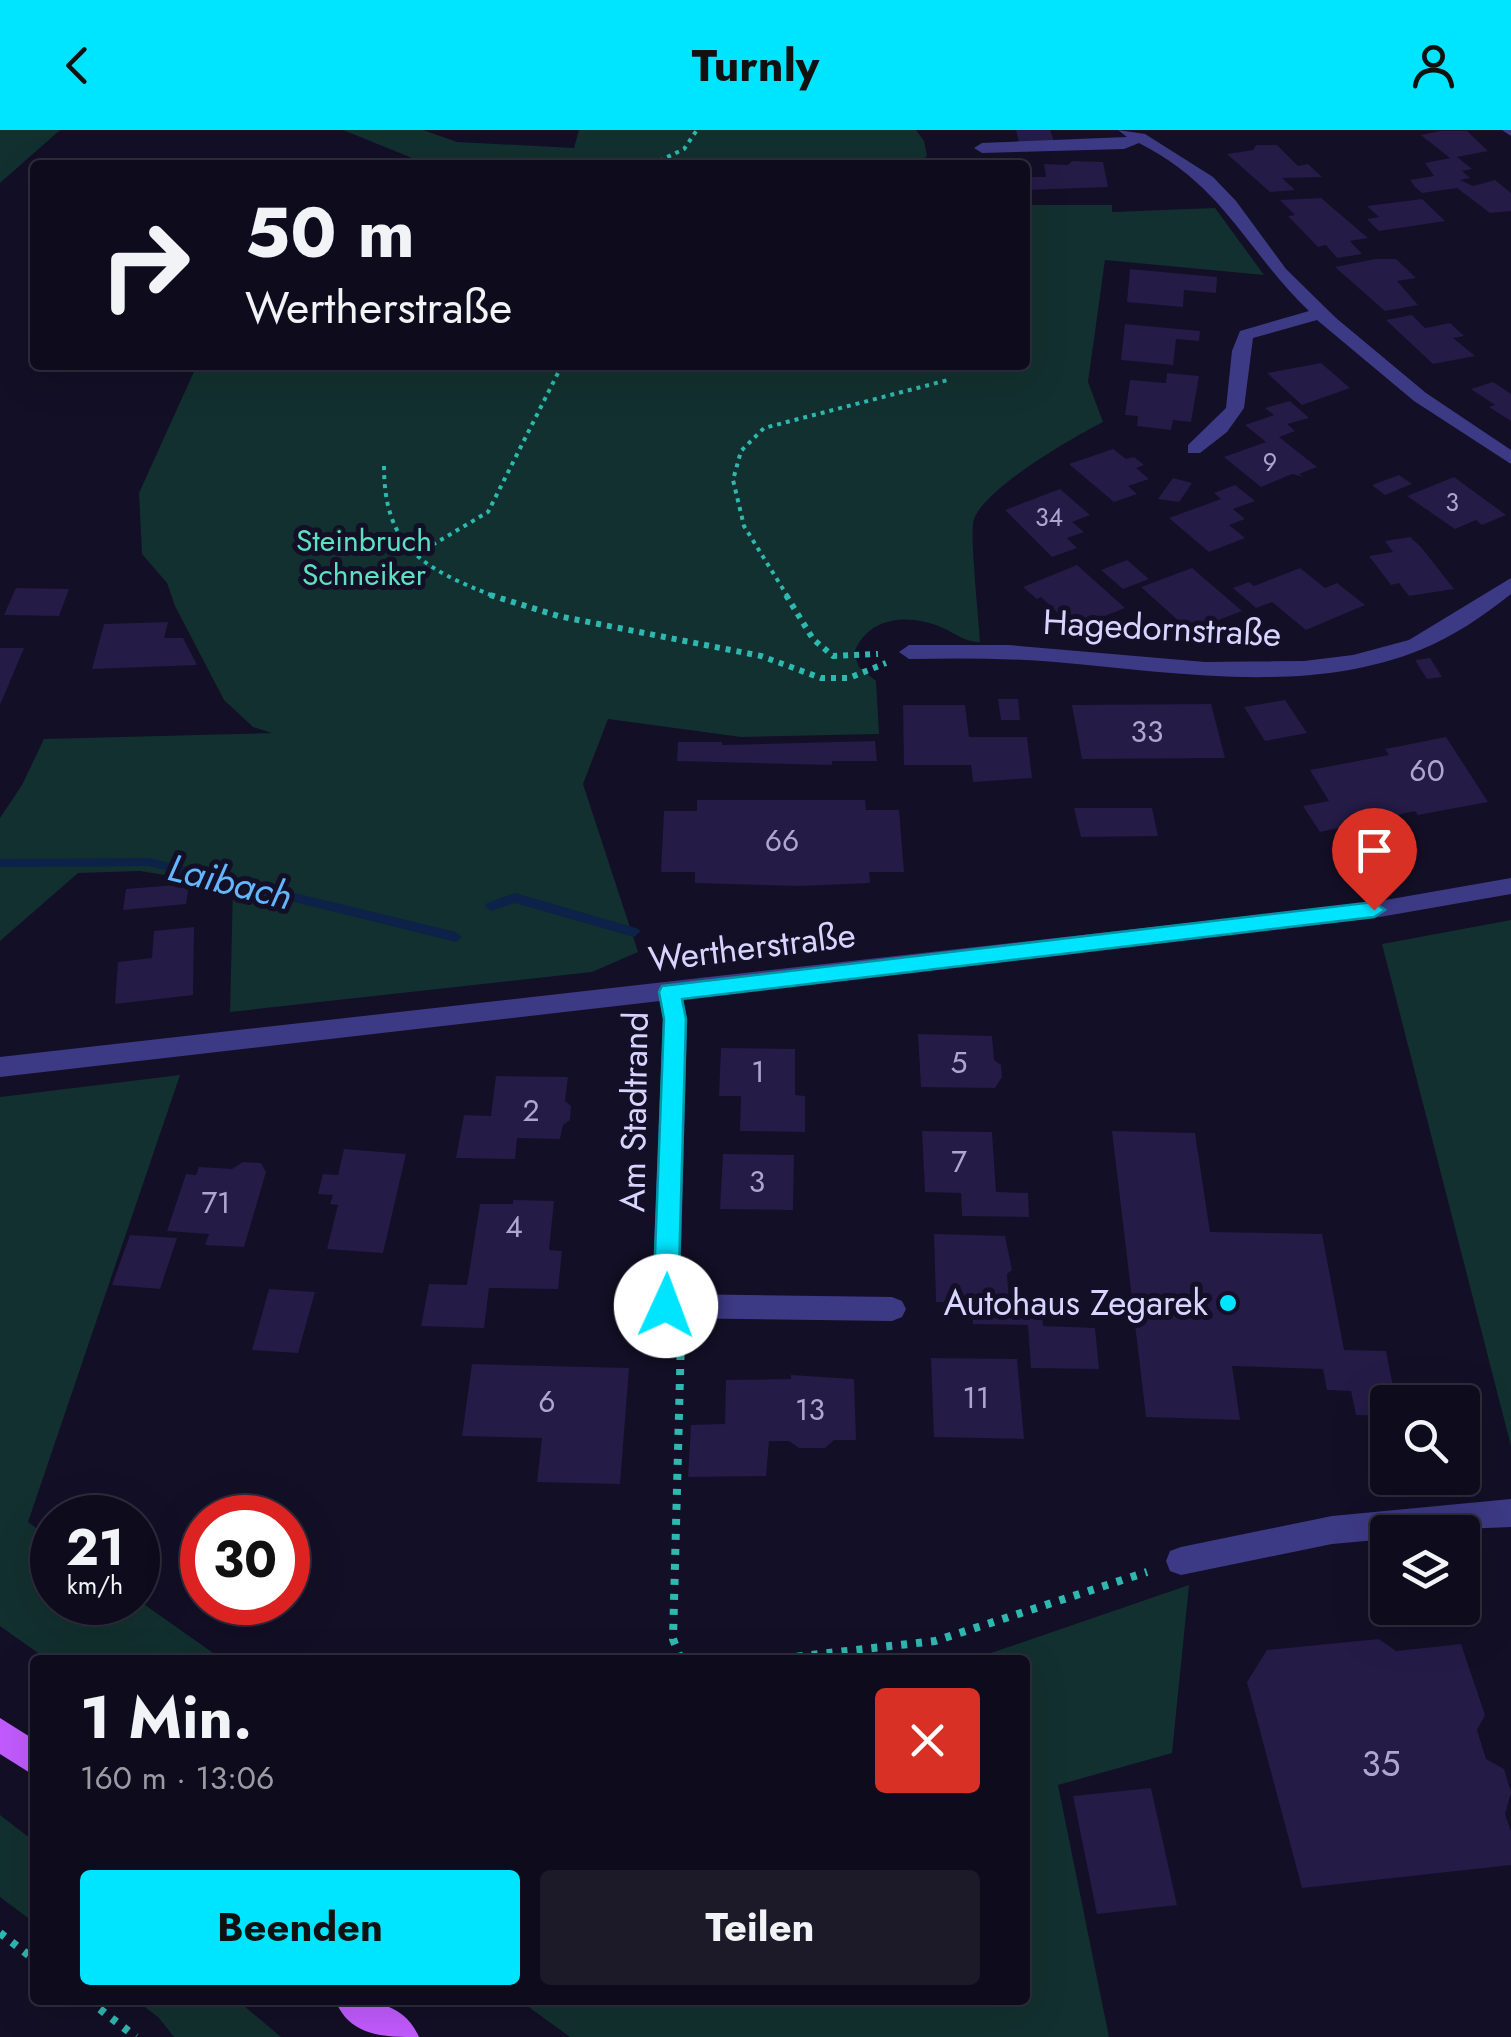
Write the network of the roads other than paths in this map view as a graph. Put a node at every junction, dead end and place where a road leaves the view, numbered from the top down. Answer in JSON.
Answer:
{"nodes":[{"id":1,"x":1132,"y":133,"type":"edge"},
{"id":2,"x":982,"y":148,"type":"dead end"},
{"id":3,"x":1322,"y":313,"type":"junction"},
{"id":4,"x":1194,"y":449,"type":"dead end"},
{"id":5,"x":1511,"y":458,"type":"edge"},
{"id":6,"x":1511,"y":584,"type":"edge"},
{"id":7,"x":909,"y":652,"type":"road end"},
{"id":8,"x":1511,"y":886,"type":"edge"},
{"id":9,"x":670,"y":992,"type":"junction"},
{"id":10,"x":0,"y":1067,"type":"edge"},
{"id":11,"x":892,"y":1308,"type":"dead end"},
{"id":12,"x":1511,"y":1512,"type":"edge"},
{"id":13,"x":1181,"y":1561,"type":"road end"},
{"id":14,"x":0,"y":1734,"type":"edge"},
{"id":15,"x":30,"y":1756,"type":"edge"},
{"id":16,"x":359,"y":2005,"type":"edge"},
{"id":17,"x":401,"y":2037,"type":"edge"}],
"edges":[{"from":1,"to":2,"type":"street"},
{"from":1,"to":3,"type":"street"},
{"from":3,"to":4,"type":"street"},
{"from":3,"to":5,"type":"street"},
{"from":6,"to":7,"type":"street","name":"Hagedornstraße"},
{"from":8,"to":9,"type":"street","name":"Wertherstraße"},
{"from":9,"to":10,"type":"street","name":"Wertherstraße"},
{"from":9,"to":11,"type":"street","name":"Am Stadtrand"},
{"from":12,"to":13,"type":"street"},
{"from":14,"to":15,"type":"main road"},
{"from":16,"to":17,"type":"main road"}]}
